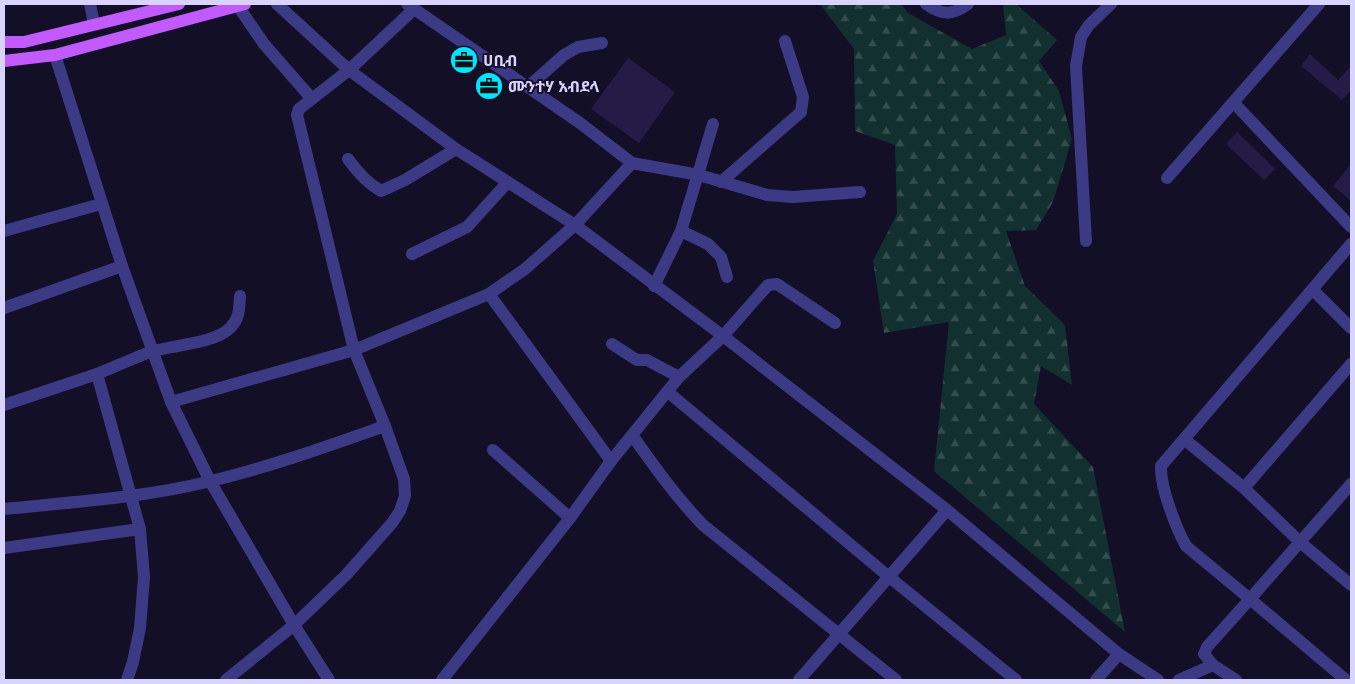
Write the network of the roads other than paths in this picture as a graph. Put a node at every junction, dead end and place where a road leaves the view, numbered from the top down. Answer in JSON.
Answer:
{"nodes":[{"id":1,"x":90,"y":4,"type":"edge"},
{"id":2,"x":179,"y":4,"type":"edge"},
{"id":3,"x":277,"y":4,"type":"edge"},
{"id":4,"x":926,"y":4,"type":"edge"},
{"id":5,"x":968,"y":4,"type":"edge"},
{"id":6,"x":1111,"y":4,"type":"edge"},
{"id":7,"x":1318,"y":4,"type":"edge"},
{"id":8,"x":241,"y":5,"type":"edge"},
{"id":9,"x":410,"y":6,"type":"edge"},
{"id":10,"x":94,"y":24,"type":"junction"},
{"id":11,"x":785,"y":40,"type":"dead end"},
{"id":12,"x":4,"y":42,"type":"edge"},
{"id":13,"x":602,"y":43,"type":"dead end"},
{"id":14,"x":55,"y":55,"type":"junction"},
{"id":15,"x":4,"y":61,"type":"edge"},
{"id":16,"x":349,"y":70,"type":"junction"},
{"id":17,"x":528,"y":87,"type":"junction"},
{"id":18,"x":312,"y":99,"type":"junction"},
{"id":19,"x":1234,"y":103,"type":"junction"},
{"id":20,"x":713,"y":124,"type":"dead end"},
{"id":21,"x":456,"y":149,"type":"junction"},
{"id":22,"x":348,"y":160,"type":"dead end"},
{"id":23,"x":632,"y":163,"type":"junction"},
{"id":24,"x":699,"y":175,"type":"junction"},
{"id":25,"x":1166,"y":178,"type":"dead end"},
{"id":26,"x":721,"y":182,"type":"junction"},
{"id":27,"x":507,"y":183,"type":"junction"},
{"id":28,"x":860,"y":192,"type":"dead end"},
{"id":29,"x":101,"y":204,"type":"junction"},
{"id":30,"x":574,"y":225,"type":"junction"},
{"id":31,"x":1351,"y":227,"type":"edge"},
{"id":32,"x":4,"y":231,"type":"edge"},
{"id":33,"x":681,"y":231,"type":"junction"},
{"id":34,"x":1086,"y":241,"type":"dead end"},
{"id":35,"x":1351,"y":244,"type":"edge"},
{"id":36,"x":412,"y":254,"type":"dead end"},
{"id":37,"x":122,"y":266,"type":"junction"},
{"id":38,"x":728,"y":277,"type":"dead end"},
{"id":39,"x":654,"y":286,"type":"junction"},
{"id":40,"x":1313,"y":290,"type":"junction"},
{"id":41,"x":489,"y":294,"type":"junction"},
{"id":42,"x":240,"y":296,"type":"dead end"},
{"id":43,"x":4,"y":308,"type":"edge"},
{"id":44,"x":835,"y":322,"type":"dead end"},
{"id":45,"x":1351,"y":328,"type":"edge"},
{"id":46,"x":723,"y":336,"type":"junction"},
{"id":47,"x":612,"y":344,"type":"dead end"},
{"id":48,"x":354,"y":350,"type":"junction"},
{"id":49,"x":152,"y":352,"type":"junction"},
{"id":50,"x":1351,"y":364,"type":"edge"},
{"id":51,"x":96,"y":374,"type":"junction"},
{"id":52,"x":679,"y":377,"type":"junction"},
{"id":53,"x":668,"y":392,"type":"junction"},
{"id":54,"x":170,"y":402,"type":"junction"},
{"id":55,"x":4,"y":405,"type":"edge"},
{"id":56,"x":385,"y":426,"type":"junction"},
{"id":57,"x":632,"y":435,"type":"junction"},
{"id":58,"x":1184,"y":439,"type":"junction"},
{"id":59,"x":493,"y":450,"type":"dead end"},
{"id":60,"x":611,"y":461,"type":"junction"},
{"id":61,"x":210,"y":482,"type":"junction"},
{"id":62,"x":1351,"y":484,"type":"edge"},
{"id":63,"x":1244,"y":488,"type":"junction"},
{"id":64,"x":130,"y":496,"type":"junction"},
{"id":65,"x":4,"y":509,"type":"edge"},
{"id":66,"x":947,"y":510,"type":"junction"},
{"id":67,"x":570,"y":518,"type":"junction"},
{"id":68,"x":140,"y":529,"type":"junction"},
{"id":69,"x":1300,"y":542,"type":"junction"},
{"id":70,"x":4,"y":548,"type":"edge"},
{"id":71,"x":888,"y":576,"type":"junction"},
{"id":72,"x":1350,"y":582,"type":"edge"},
{"id":73,"x":1250,"y":599,"type":"junction"},
{"id":74,"x":294,"y":625,"type":"junction"},
{"id":75,"x":838,"y":634,"type":"junction"},
{"id":76,"x":1118,"y":654,"type":"junction"},
{"id":77,"x":1213,"y":665,"type":"junction"},
{"id":78,"x":127,"y":680,"type":"edge"},
{"id":79,"x":226,"y":680,"type":"edge"},
{"id":80,"x":329,"y":680,"type":"edge"},
{"id":81,"x":442,"y":680,"type":"edge"},
{"id":82,"x":799,"y":680,"type":"edge"},
{"id":83,"x":896,"y":680,"type":"edge"},
{"id":84,"x":1016,"y":680,"type":"edge"},
{"id":85,"x":1096,"y":680,"type":"edge"},
{"id":86,"x":1158,"y":680,"type":"edge"},
{"id":87,"x":1179,"y":680,"type":"edge"},
{"id":88,"x":1236,"y":680,"type":"edge"},
{"id":89,"x":1346,"y":680,"type":"edge"}],
"edges":[{"from":1,"to":10,"type":"street"},
{"from":2,"to":10,"type":"main road"},
{"from":3,"to":16,"type":"street"},
{"from":4,"to":5,"type":"street"},
{"from":6,"to":34,"type":"street"},
{"from":7,"to":19,"type":"street"},
{"from":8,"to":14,"type":"main road"},
{"from":8,"to":18,"type":"street"},
{"from":9,"to":16,"type":"street"},
{"from":9,"to":17,"type":"street"},
{"from":10,"to":12,"type":"main road"},
{"from":11,"to":26,"type":"street"},
{"from":13,"to":17,"type":"street"},
{"from":14,"to":15,"type":"main road"},
{"from":14,"to":29,"type":"street"},
{"from":16,"to":18,"type":"street"},
{"from":16,"to":21,"type":"street"},
{"from":17,"to":23,"type":"street"},
{"from":18,"to":48,"type":"street"},
{"from":19,"to":25,"type":"street"},
{"from":19,"to":31,"type":"street"},
{"from":20,"to":24,"type":"street"},
{"from":21,"to":22,"type":"street"},
{"from":21,"to":27,"type":"street"},
{"from":23,"to":24,"type":"street"},
{"from":23,"to":30,"type":"street"},
{"from":24,"to":26,"type":"street"},
{"from":24,"to":33,"type":"street"},
{"from":26,"to":28,"type":"street"},
{"from":27,"to":30,"type":"street"},
{"from":27,"to":36,"type":"street"},
{"from":29,"to":32,"type":"street"},
{"from":29,"to":37,"type":"street"},
{"from":30,"to":39,"type":"street"},
{"from":30,"to":41,"type":"street"},
{"from":33,"to":38,"type":"street"},
{"from":33,"to":39,"type":"street"},
{"from":35,"to":40,"type":"street"},
{"from":37,"to":43,"type":"street"},
{"from":37,"to":49,"type":"street"},
{"from":39,"to":46,"type":"street"},
{"from":40,"to":45,"type":"street"},
{"from":40,"to":58,"type":"street"},
{"from":41,"to":48,"type":"street"},
{"from":41,"to":60,"type":"street"},
{"from":42,"to":49,"type":"street"},
{"from":44,"to":46,"type":"street"},
{"from":46,"to":52,"type":"street"},
{"from":46,"to":66,"type":"street"},
{"from":47,"to":52,"type":"street"},
{"from":48,"to":54,"type":"street"},
{"from":48,"to":56,"type":"street"},
{"from":49,"to":51,"type":"street"},
{"from":49,"to":54,"type":"street"},
{"from":50,"to":63,"type":"street"},
{"from":51,"to":55,"type":"street"},
{"from":51,"to":64,"type":"street"},
{"from":52,"to":53,"type":"street"},
{"from":53,"to":57,"type":"street"},
{"from":53,"to":71,"type":"street"},
{"from":54,"to":61,"type":"street"},
{"from":56,"to":61,"type":"street"},
{"from":56,"to":74,"type":"street"},
{"from":57,"to":60,"type":"street"},
{"from":57,"to":75,"type":"street"},
{"from":58,"to":63,"type":"street"},
{"from":58,"to":73,"type":"street"},
{"from":59,"to":67,"type":"street"},
{"from":60,"to":67,"type":"street"},
{"from":61,"to":64,"type":"street"},
{"from":61,"to":74,"type":"street"},
{"from":62,"to":69,"type":"street"},
{"from":63,"to":69,"type":"street"},
{"from":64,"to":65,"type":"street"},
{"from":64,"to":68,"type":"street"},
{"from":66,"to":71,"type":"street"},
{"from":66,"to":76,"type":"street"},
{"from":67,"to":81,"type":"street"},
{"from":68,"to":70,"type":"street"},
{"from":68,"to":78,"type":"street"},
{"from":69,"to":72,"type":"street"},
{"from":69,"to":73,"type":"street"},
{"from":71,"to":75,"type":"street"},
{"from":71,"to":84,"type":"street"},
{"from":73,"to":77,"type":"street"},
{"from":73,"to":89,"type":"street"},
{"from":74,"to":79,"type":"street"},
{"from":74,"to":80,"type":"street"},
{"from":75,"to":82,"type":"street"},
{"from":75,"to":83,"type":"street"},
{"from":76,"to":85,"type":"street"},
{"from":76,"to":86,"type":"street"},
{"from":77,"to":87,"type":"street"},
{"from":77,"to":88,"type":"street"}]}
